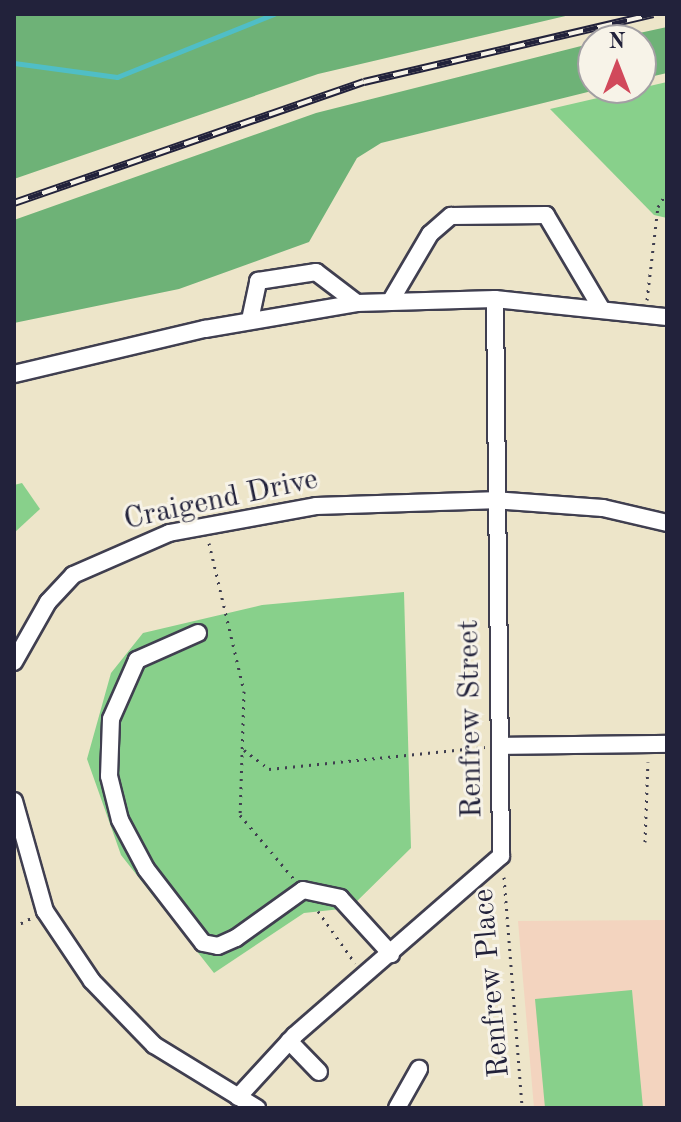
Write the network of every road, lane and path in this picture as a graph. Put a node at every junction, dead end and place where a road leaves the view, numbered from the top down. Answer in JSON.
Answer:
{"nodes":[{"id":1,"x":667,"y":192,"type":"edge"},
{"id":2,"x":495,"y":299,"type":"junction"},
{"id":3,"x":390,"y":302,"type":"junction"},
{"id":4,"x":357,"y":303,"type":"junction"},
{"id":5,"x":601,"y":308,"type":"junction"},
{"id":6,"x":645,"y":313,"type":"junction"},
{"id":7,"x":667,"y":317,"type":"edge"},
{"id":8,"x":250,"y":320,"type":"junction"},
{"id":9,"x":14,"y":374,"type":"edge"},
{"id":10,"x":493,"y":500,"type":"junction"},
{"id":11,"x":667,"y":523,"type":"edge"},
{"id":12,"x":206,"y":526,"type":"junction"},
{"id":13,"x":198,"y":633,"type":"dead end"},
{"id":14,"x":14,"y":662,"type":"edge"},
{"id":15,"x":648,"y":744,"type":"junction"},
{"id":16,"x":667,"y":744,"type":"edge"},
{"id":17,"x":501,"y":746,"type":"junction"},
{"id":18,"x":243,"y":749,"type":"junction"},
{"id":19,"x":14,"y":801,"type":"edge"},
{"id":20,"x":645,"y":842,"type":"dead end"},
{"id":21,"x":501,"y":856,"type":"junction"},
{"id":22,"x":303,"y":890,"type":"junction"},
{"id":23,"x":391,"y":954,"type":"junction"},
{"id":24,"x":364,"y":976,"type":"junction"},
{"id":25,"x":289,"y":1041,"type":"junction"},
{"id":26,"x":419,"y":1069,"type":"dead end"},
{"id":27,"x":319,"y":1072,"type":"dead end"},
{"id":28,"x":238,"y":1097,"type":"junction"},
{"id":29,"x":257,"y":1108,"type":"edge"},
{"id":30,"x":397,"y":1108,"type":"edge"},
{"id":31,"x":522,"y":1108,"type":"edge"}],
"edges":[{"from":1,"to":6,"type":"path"},
{"from":2,"to":3,"type":"street"},
{"from":2,"to":5,"type":"street"},
{"from":2,"to":10,"type":"street","name":"Renfrew Street"},
{"from":3,"to":4,"type":"street"},
{"from":3,"to":5,"type":"street"},
{"from":4,"to":8,"type":"street"},
{"from":4,"to":8,"type":"street"},
{"from":5,"to":6,"type":"street"},
{"from":6,"to":7,"type":"street"},
{"from":8,"to":9,"type":"street"},
{"from":10,"to":11,"type":"street","name":"Craigend Drive"},
{"from":10,"to":12,"type":"street","name":"Craigend Drive"},
{"from":10,"to":17,"type":"street","name":"Renfrew Street"},
{"from":12,"to":14,"type":"street","name":"Craigend Drive"},
{"from":12,"to":18,"type":"path"},
{"from":13,"to":22,"type":"street"},
{"from":15,"to":16,"type":"street"},
{"from":15,"to":17,"type":"street"},
{"from":15,"to":20,"type":"path"},
{"from":17,"to":18,"type":"path"},
{"from":17,"to":21,"type":"street","name":"Renfrew Street"},
{"from":18,"to":22,"type":"path"},
{"from":19,"to":28,"type":"street"},
{"from":21,"to":23,"type":"street","name":"Renfrew Street"},
{"from":21,"to":31,"type":"path","name":"Renfrew Place"},
{"from":22,"to":23,"type":"street"},
{"from":22,"to":24,"type":"path"},
{"from":23,"to":24,"type":"street","name":"Renfrew Street"},
{"from":24,"to":25,"type":"street","name":"Renfrew Street"},
{"from":25,"to":27,"type":"street"},
{"from":25,"to":28,"type":"street","name":"Renfrew Street"},
{"from":26,"to":30,"type":"street"},
{"from":28,"to":29,"type":"street"}]}
